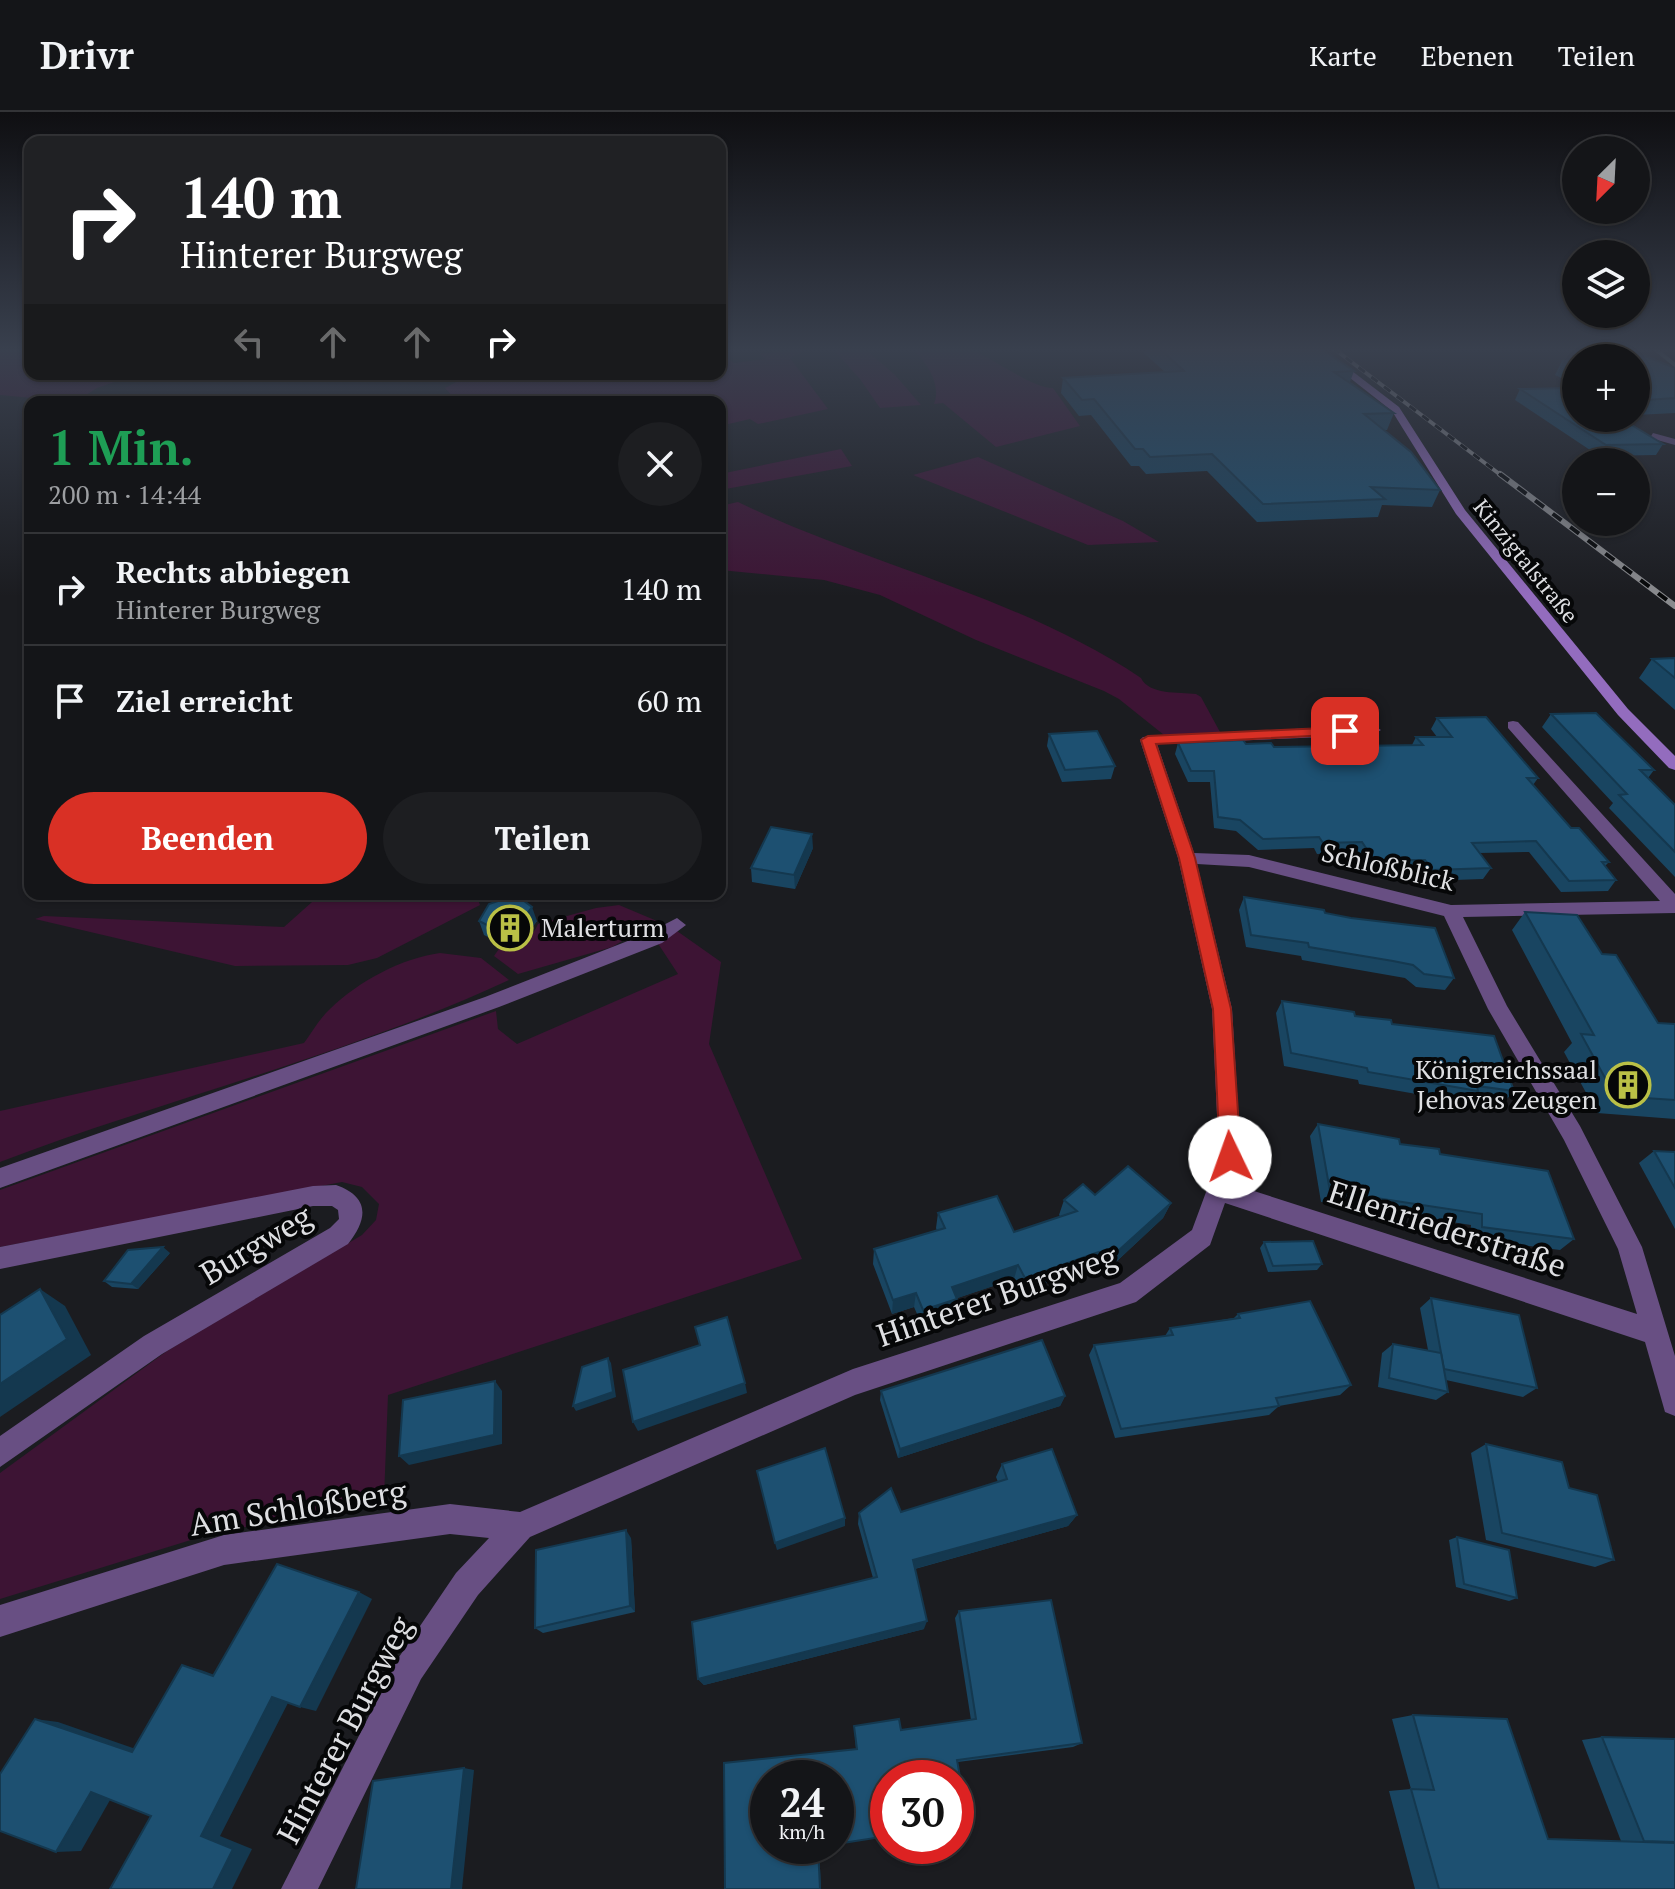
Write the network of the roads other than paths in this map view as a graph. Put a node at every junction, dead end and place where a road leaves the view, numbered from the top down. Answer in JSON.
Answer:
{"nodes":[{"id":1,"x":1410,"y":431,"type":"edge"},
{"id":2,"x":1653,"y":436,"type":"edge"},
{"id":3,"x":1675,"y":442,"type":"edge"},
{"id":4,"x":1513,"y":725,"type":"dead end"},
{"id":5,"x":1373,"y":730,"type":"dead end"},
{"id":6,"x":1675,"y":765,"type":"edge"},
{"id":7,"x":1187,"y":858,"type":"junction"},
{"id":8,"x":1675,"y":907,"type":"edge"},
{"id":9,"x":1451,"y":911,"type":"junction"},
{"id":10,"x":677,"y":925,"type":"dead end"},
{"id":11,"x":0,"y":1178,"type":"edge"},
{"id":12,"x":1218,"y":1190,"type":"junction"},
{"id":13,"x":0,"y":1258,"type":"edge"},
{"id":14,"x":1655,"y":1333,"type":"junction"},
{"id":15,"x":1675,"y":1402,"type":"edge"},
{"id":16,"x":0,"y":1453,"type":"edge"},
{"id":17,"x":520,"y":1527,"type":"junction"},
{"id":18,"x":0,"y":1621,"type":"edge"},
{"id":19,"x":299,"y":1889,"type":"edge"}],
"edges":[{"from":1,"to":6,"type":"main road","name":"Kinzigtalstraße"},
{"from":2,"to":3,"type":"street"},
{"from":4,"to":8,"type":"street"},
{"from":5,"to":7,"type":"street","name":"Hinterer Burgweg"},
{"from":7,"to":9,"type":"street","name":"Schloßblick"},
{"from":7,"to":12,"type":"street","name":"Hinterer Burgweg"},
{"from":8,"to":9,"type":"street","name":"Schloßblick"},
{"from":9,"to":14,"type":"street"},
{"from":10,"to":11,"type":"street"},
{"from":12,"to":14,"type":"street","name":"Ellenriederstraße"},
{"from":12,"to":17,"type":"street","name":"Hinterer Burgweg"},
{"from":13,"to":16,"type":"street","name":"Burgweg"},
{"from":14,"to":15,"type":"street"},
{"from":17,"to":18,"type":"street","name":"Am Schloßberg"},
{"from":17,"to":19,"type":"street","name":"Hinterer Burgweg"}]}
